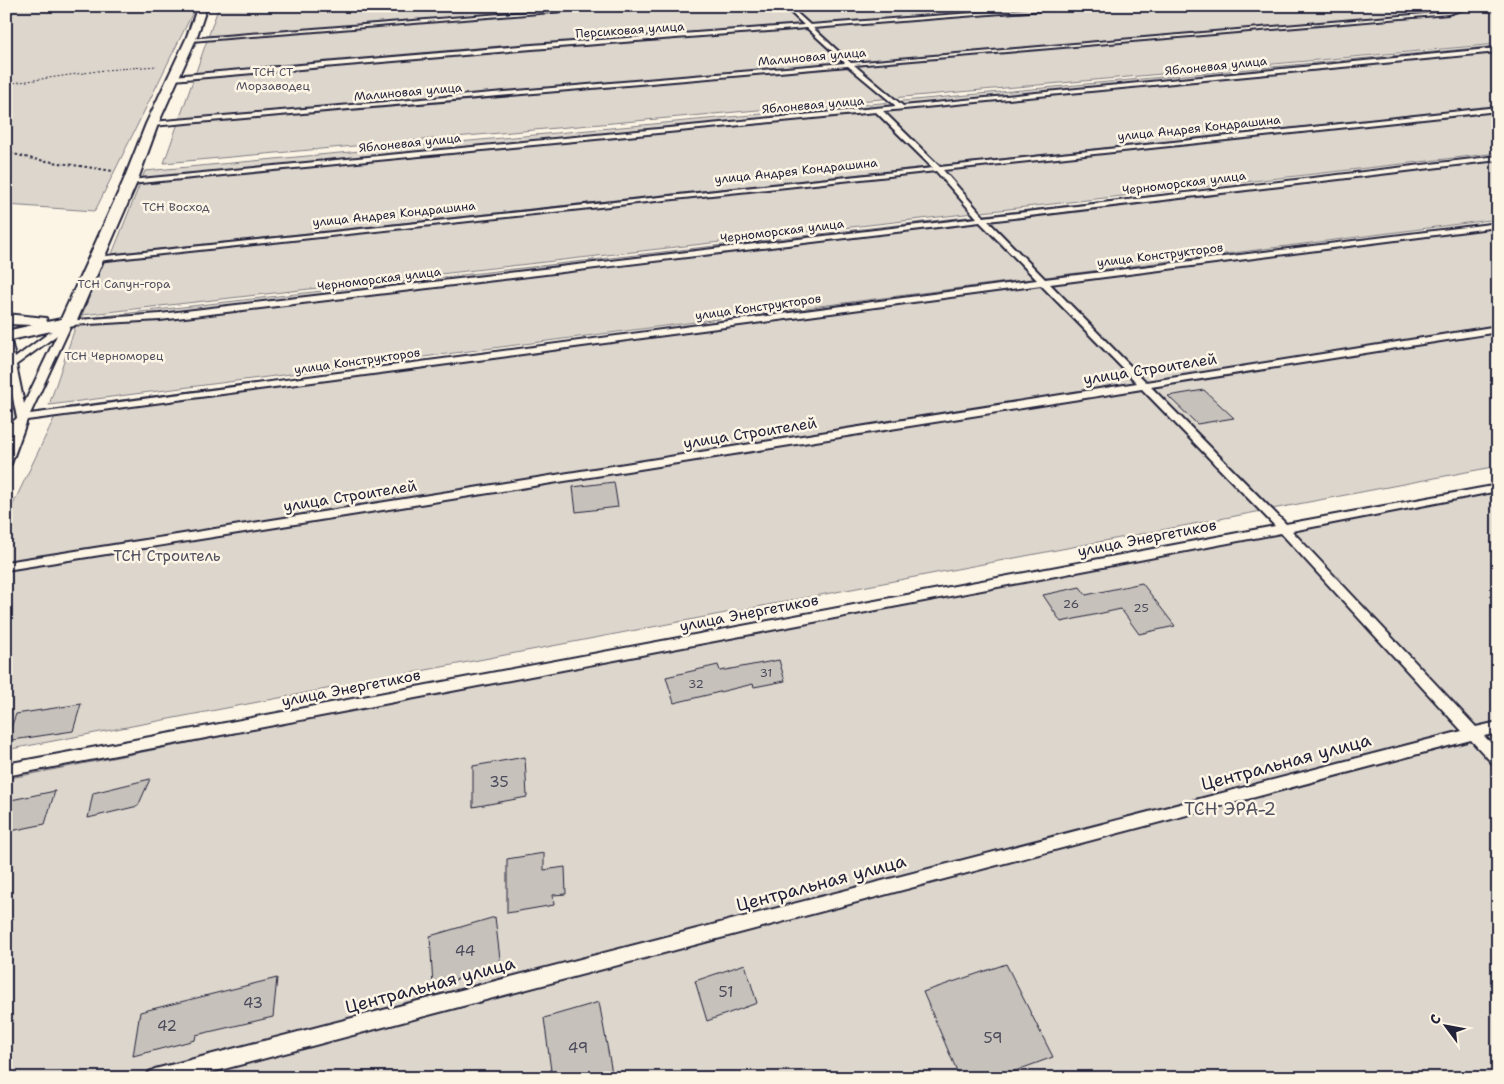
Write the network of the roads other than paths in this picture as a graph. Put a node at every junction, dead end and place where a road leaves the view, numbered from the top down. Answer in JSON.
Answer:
{"nodes":[{"id":1,"x":203,"y":6,"type":"edge"},
{"id":2,"x":623,"y":6,"type":"edge"},
{"id":3,"x":786,"y":6,"type":"edge"},
{"id":4,"x":1090,"y":6,"type":"edge"},
{"id":5,"x":1472,"y":6,"type":"edge"},
{"id":6,"x":1492,"y":6,"type":"edge"},
{"id":7,"x":1498,"y":7,"type":"edge"},
{"id":8,"x":810,"y":27,"type":"junction"},
{"id":9,"x":191,"y":39,"type":"junction"},
{"id":10,"x":1498,"y":50,"type":"edge"},
{"id":11,"x":849,"y":64,"type":"junction"},
{"id":12,"x":172,"y":78,"type":"junction"},
{"id":13,"x":902,"y":108,"type":"junction"},
{"id":14,"x":1498,"y":109,"type":"edge"},
{"id":15,"x":878,"y":110,"type":"junction"},
{"id":16,"x":152,"y":124,"type":"junction"},
{"id":17,"x":1498,"y":158,"type":"edge"},
{"id":18,"x":938,"y":169,"type":"junction"},
{"id":19,"x":132,"y":178,"type":"junction"},
{"id":20,"x":981,"y":218,"type":"junction"},
{"id":21,"x":1498,"y":225,"type":"edge"},
{"id":22,"x":98,"y":259,"type":"junction"},
{"id":23,"x":1044,"y":282,"type":"junction"},
{"id":24,"x":6,"y":319,"type":"edge"},
{"id":25,"x":68,"y":323,"type":"junction"},
{"id":26,"x":1498,"y":329,"type":"edge"},
{"id":27,"x":6,"y":337,"type":"edge"},
{"id":28,"x":9,"y":369,"type":"edge"},
{"id":29,"x":1143,"y":386,"type":"junction"},
{"id":30,"x":22,"y":418,"type":"junction"},
{"id":31,"x":6,"y":434,"type":"edge"},
{"id":32,"x":6,"y":464,"type":"edge"},
{"id":33,"x":1498,"y":488,"type":"edge"},
{"id":34,"x":1283,"y":528,"type":"junction"},
{"id":35,"x":6,"y":566,"type":"edge"},
{"id":36,"x":1498,"y":727,"type":"edge"},
{"id":37,"x":1473,"y":734,"type":"junction"},
{"id":38,"x":1498,"y":760,"type":"edge"},
{"id":39,"x":6,"y":770,"type":"edge"},
{"id":40,"x":155,"y":1078,"type":"edge"}],
"edges":[{"from":1,"to":9,"type":"street"},
{"from":2,"to":9,"type":"lane"},
{"from":3,"to":8,"type":"lane"},
{"from":4,"to":8,"type":"lane","name":"Персиковая улица"},
{"from":5,"to":11,"type":"lane","name":"Малиновая улица"},
{"from":6,"to":7,"type":"street"},
{"from":8,"to":11,"type":"lane"},
{"from":8,"to":12,"type":"lane","name":"Персиковая улица"},
{"from":9,"to":12,"type":"street"},
{"from":10,"to":13,"type":"lane","name":"Яблоневая улица"},
{"from":11,"to":13,"type":"lane"},
{"from":11,"to":16,"type":"lane","name":"Малиновая улица"},
{"from":12,"to":16,"type":"street"},
{"from":13,"to":15,"type":"lane","name":"Яблоневая улица"},
{"from":14,"to":18,"type":"lane","name":"улица Андрея Кондрашина"},
{"from":15,"to":18,"type":"lane"},
{"from":15,"to":19,"type":"lane","name":"Яблоневая улица"},
{"from":16,"to":19,"type":"street"},
{"from":17,"to":20,"type":"lane","name":"Черноморская улица"},
{"from":18,"to":20,"type":"lane"},
{"from":18,"to":22,"type":"lane","name":"улица Андрея Кондрашина"},
{"from":19,"to":22,"type":"street"},
{"from":20,"to":23,"type":"lane"},
{"from":20,"to":25,"type":"lane","name":"Черноморская улица"},
{"from":21,"to":23,"type":"lane","name":"улица Конструкторов"},
{"from":22,"to":25,"type":"street"},
{"from":23,"to":29,"type":"lane"},
{"from":23,"to":30,"type":"lane","name":"улица Конструкторов"},
{"from":24,"to":25,"type":"street"},
{"from":25,"to":27,"type":"street"},
{"from":25,"to":28,"type":"lane"},
{"from":25,"to":30,"type":"lane"},
{"from":26,"to":29,"type":"lane","name":"улица Строителей"},
{"from":27,"to":28,"type":"lane"},
{"from":28,"to":30,"type":"lane"},
{"from":29,"to":34,"type":"lane"},
{"from":29,"to":35,"type":"lane","name":"улица Строителей"},
{"from":30,"to":31,"type":"lane"},
{"from":30,"to":32,"type":"lane"},
{"from":33,"to":34,"type":"lane","name":"улица Энергетиков"},
{"from":34,"to":37,"type":"lane"},
{"from":34,"to":39,"type":"lane","name":"улица Энергетиков"},
{"from":36,"to":37,"type":"lane","name":"Центральная улица"},
{"from":37,"to":38,"type":"lane"},
{"from":37,"to":40,"type":"lane","name":"Центральная улица"}]}
